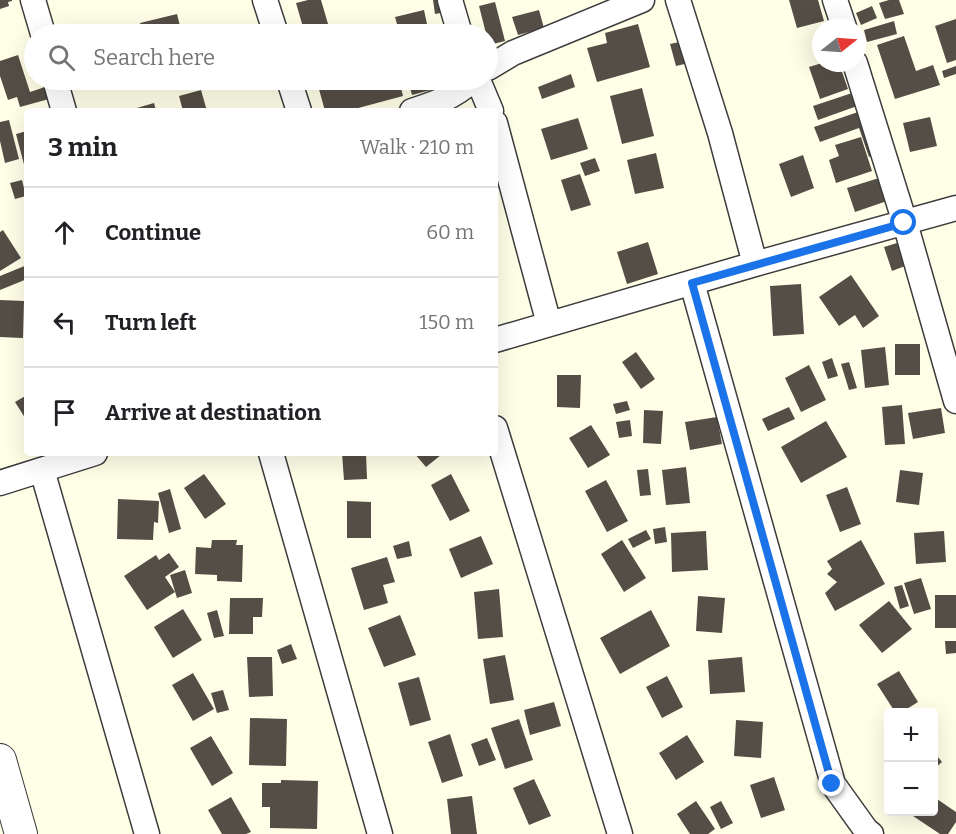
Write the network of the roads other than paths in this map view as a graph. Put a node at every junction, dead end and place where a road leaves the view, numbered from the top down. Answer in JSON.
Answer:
{"nodes":[{"id":1,"x":33,"y":0,"type":"edge"},
{"id":2,"x":265,"y":0,"type":"edge"},
{"id":3,"x":450,"y":0,"type":"edge"},
{"id":4,"x":642,"y":0,"type":"edge"},
{"id":5,"x":678,"y":0,"type":"edge"},
{"id":6,"x":836,"y":0,"type":"edge"},
{"id":7,"x":841,"y":18,"type":"edge"},
{"id":8,"x":40,"y":24,"type":"edge"},
{"id":9,"x":273,"y":24,"type":"edge"},
{"id":10,"x":457,"y":24,"type":"edge"},
{"id":11,"x":498,"y":62,"type":"edge"},
{"id":12,"x":858,"y":72,"type":"edge"},
{"id":13,"x":58,"y":90,"type":"edge"},
{"id":14,"x":292,"y":90,"type":"edge"},
{"id":15,"x":461,"y":90,"type":"edge"},
{"id":16,"x":482,"y":90,"type":"edge"},
{"id":17,"x":63,"y":108,"type":"edge"},
{"id":18,"x":298,"y":108,"type":"edge"},
{"id":19,"x":421,"y":108,"type":"edge"},
{"id":20,"x":490,"y":108,"type":"edge"},
{"id":21,"x":498,"y":134,"type":"edge"},
{"id":22,"x":956,"y":208,"type":"edge"},
{"id":23,"x":904,"y":223,"type":"junction"},
{"id":24,"x":755,"y":264,"type":"junction"},
{"id":25,"x":692,"y":283,"type":"junction"},
{"id":26,"x":549,"y":324,"type":"junction"},
{"id":27,"x":498,"y":339,"type":"edge"},
{"id":28,"x":956,"y":401,"type":"edge"},
{"id":29,"x":498,"y":439,"type":"edge"},
{"id":30,"x":86,"y":456,"type":"edge"},
{"id":31,"x":272,"y":456,"type":"edge"},
{"id":32,"x":42,"y":470,"type":"junction"},
{"id":33,"x":0,"y":483,"type":"edge"},
{"id":34,"x":0,"y":760,"type":"edge"},
{"id":35,"x":21,"y":834,"type":"edge"},
{"id":36,"x":147,"y":834,"type":"edge"},
{"id":37,"x":380,"y":834,"type":"edge"},
{"id":38,"x":620,"y":834,"type":"edge"},
{"id":39,"x":871,"y":834,"type":"edge"}],
"edges":[{"from":1,"to":8,"type":"street"},
{"from":2,"to":9,"type":"street"},
{"from":3,"to":10,"type":"street"},
{"from":4,"to":11,"type":"street"},
{"from":5,"to":24,"type":"street"},
{"from":6,"to":7,"type":"street"},
{"from":12,"to":23,"type":"street"},
{"from":13,"to":17,"type":"street"},
{"from":14,"to":18,"type":"street"},
{"from":15,"to":19,"type":"street"},
{"from":16,"to":20,"type":"street"},
{"from":21,"to":26,"type":"street"},
{"from":22,"to":23,"type":"street"},
{"from":23,"to":24,"type":"street"},
{"from":23,"to":28,"type":"street"},
{"from":24,"to":25,"type":"street"},
{"from":25,"to":26,"type":"street"},
{"from":25,"to":39,"type":"street"},
{"from":26,"to":27,"type":"street"},
{"from":29,"to":38,"type":"street"},
{"from":30,"to":32,"type":"street"},
{"from":31,"to":37,"type":"street"},
{"from":32,"to":33,"type":"street"},
{"from":32,"to":36,"type":"street"},
{"from":34,"to":35,"type":"street"}]}
